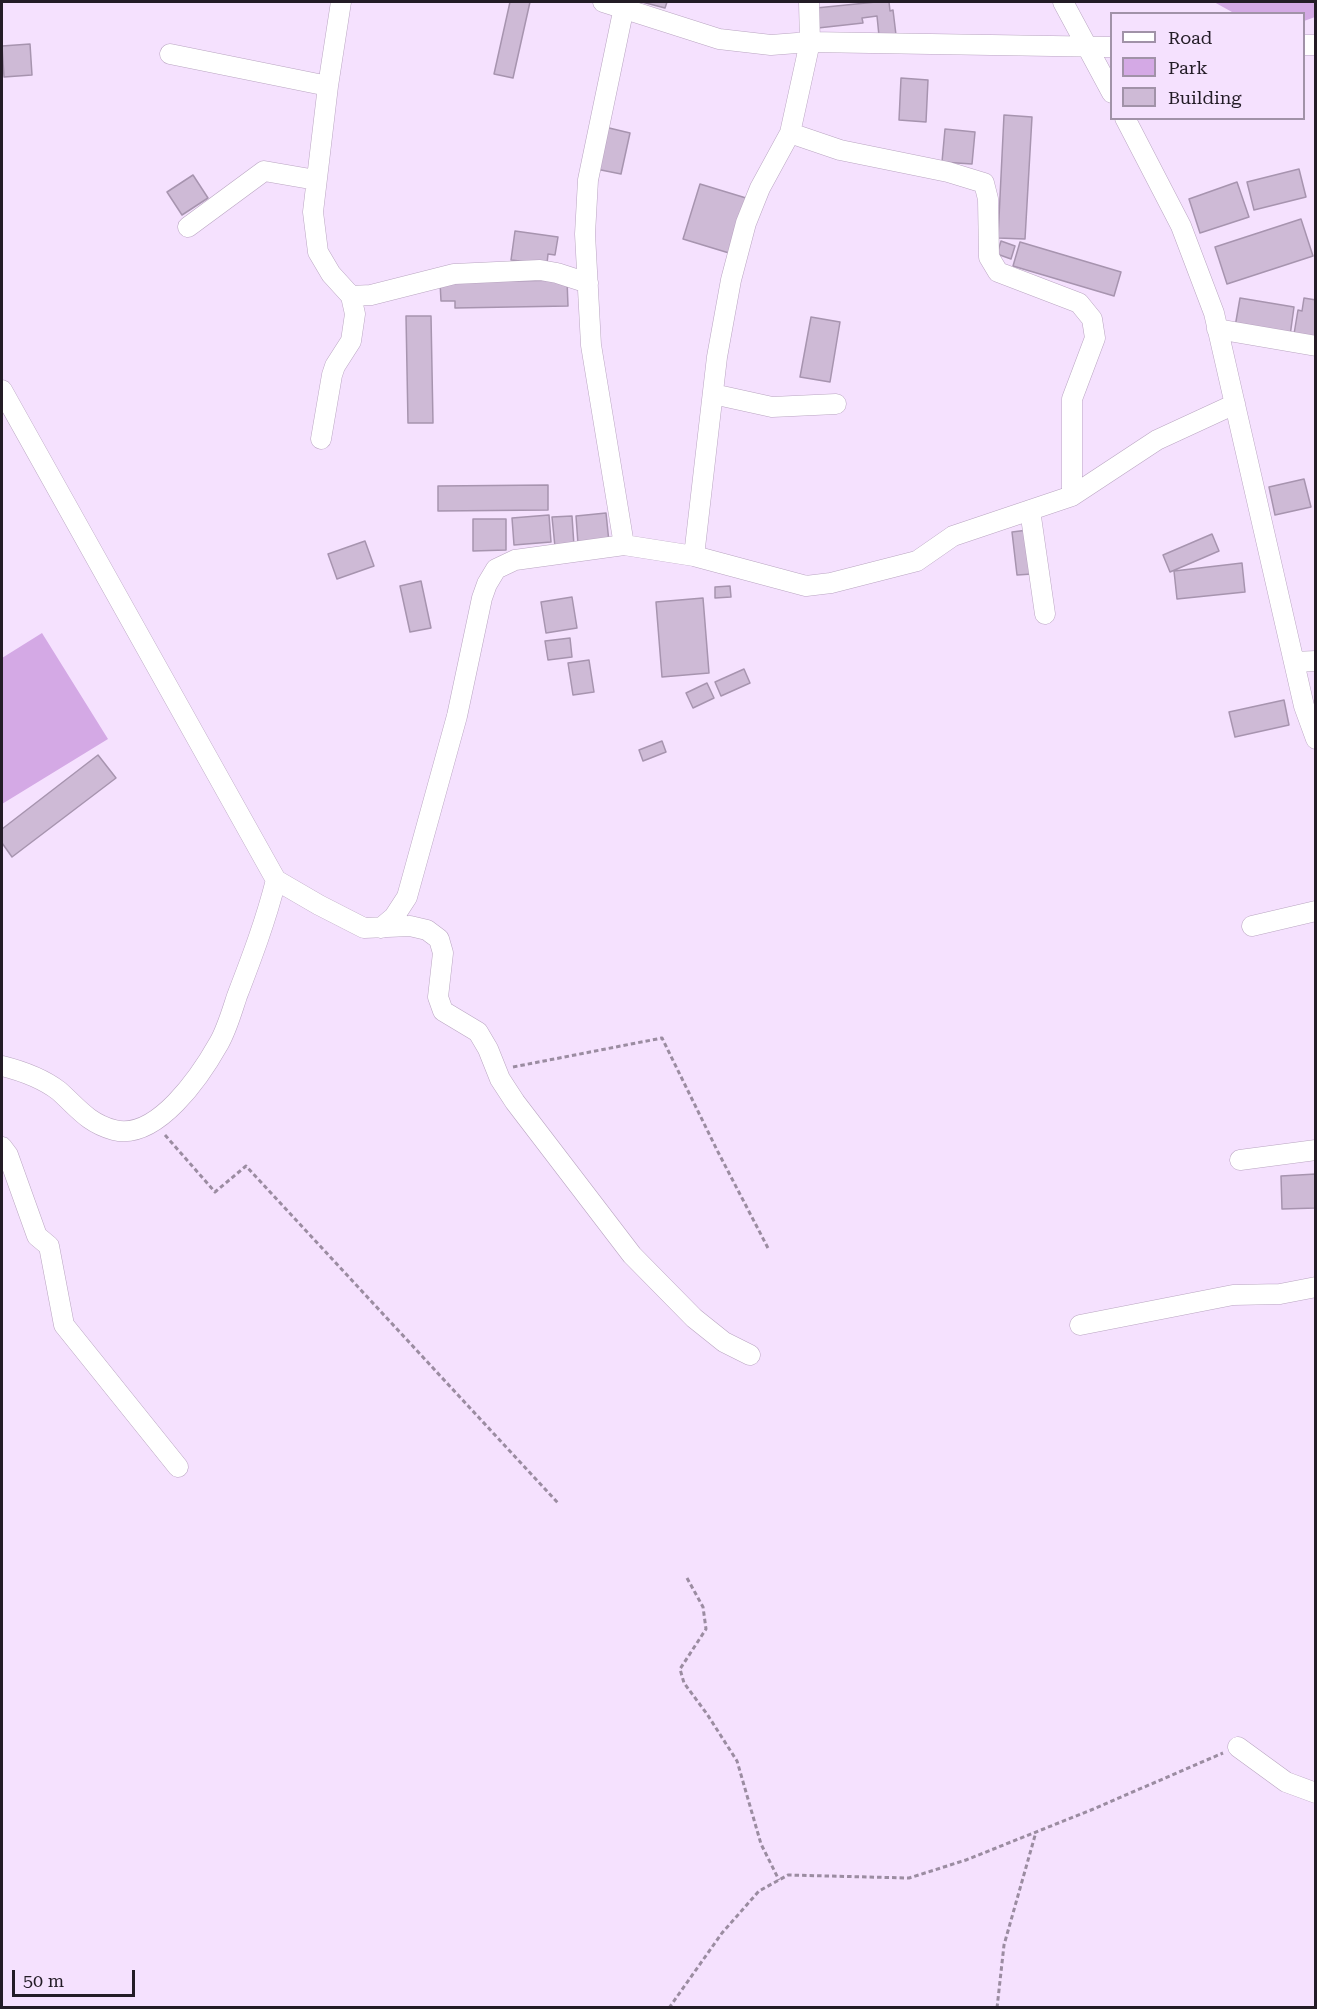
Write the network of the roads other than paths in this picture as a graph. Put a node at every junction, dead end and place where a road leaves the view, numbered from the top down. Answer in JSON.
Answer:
{"nodes":[{"id":1,"x":341,"y":2,"type":"edge"},
{"id":2,"x":603,"y":2,"type":"edge"},
{"id":3,"x":809,"y":2,"type":"edge"},
{"id":4,"x":1063,"y":2,"type":"edge"},
{"id":5,"x":624,"y":7,"type":"junction"},
{"id":6,"x":810,"y":42,"type":"junction"},
{"id":7,"x":1110,"y":46,"type":"edge"},
{"id":8,"x":1088,"y":47,"type":"junction"},
{"id":9,"x":170,"y":54,"type":"dead end"},
{"id":10,"x":328,"y":86,"type":"junction"},
{"id":11,"x":1110,"y":89,"type":"edge"},
{"id":12,"x":1126,"y":120,"type":"edge"},
{"id":13,"x":790,"y":133,"type":"junction"},
{"id":14,"x":316,"y":180,"type":"junction"},
{"id":15,"x":188,"y":227,"type":"dead end"},
{"id":16,"x":588,"y":283,"type":"junction"},
{"id":17,"x":351,"y":296,"type":"junction"},
{"id":18,"x":1217,"y":328,"type":"junction"},
{"id":19,"x":1316,"y":346,"type":"edge"},
{"id":20,"x":2,"y":390,"type":"edge"},
{"id":21,"x":713,"y":394,"type":"junction"},
{"id":22,"x":836,"y":404,"type":"dead end"},
{"id":23,"x":1235,"y":404,"type":"junction"},
{"id":24,"x":321,"y":439,"type":"dead end"},
{"id":25,"x":1072,"y":495,"type":"junction"},
{"id":26,"x":1030,"y":510,"type":"junction"},
{"id":27,"x":624,"y":545,"type":"junction"},
{"id":28,"x":694,"y":556,"type":"junction"},
{"id":29,"x":1045,"y":614,"type":"dead end"},
{"id":30,"x":1316,"y":661,"type":"edge"},
{"id":31,"x":1294,"y":662,"type":"junction"},
{"id":32,"x":1316,"y":739,"type":"edge"},
{"id":33,"x":276,"y":880,"type":"junction"},
{"id":34,"x":1316,"y":911,"type":"edge"},
{"id":35,"x":1252,"y":926,"type":"dead end"},
{"id":36,"x":381,"y":928,"type":"junction"},
{"id":37,"x":2,"y":1066,"type":"edge"},
{"id":38,"x":2,"y":1147,"type":"edge"},
{"id":39,"x":1316,"y":1150,"type":"edge"},
{"id":40,"x":1240,"y":1160,"type":"dead end"},
{"id":41,"x":1316,"y":1287,"type":"edge"},
{"id":42,"x":1080,"y":1325,"type":"dead end"},
{"id":43,"x":750,"y":1355,"type":"dead end"},
{"id":44,"x":178,"y":1467,"type":"dead end"},
{"id":45,"x":1238,"y":1747,"type":"road end"},
{"id":46,"x":1316,"y":1793,"type":"edge"}],
"edges":[{"from":1,"to":10,"type":"street"},
{"from":2,"to":5,"type":"street"},
{"from":3,"to":6,"type":"street"},
{"from":4,"to":8,"type":"street"},
{"from":5,"to":6,"type":"street"},
{"from":5,"to":16,"type":"street"},
{"from":6,"to":8,"type":"street"},
{"from":6,"to":13,"type":"street"},
{"from":7,"to":8,"type":"street"},
{"from":8,"to":11,"type":"street"},
{"from":9,"to":10,"type":"street"},
{"from":10,"to":14,"type":"street"},
{"from":12,"to":18,"type":"street"},
{"from":13,"to":21,"type":"street"},
{"from":13,"to":25,"type":"street"},
{"from":14,"to":15,"type":"street"},
{"from":14,"to":17,"type":"street"},
{"from":16,"to":17,"type":"street"},
{"from":16,"to":27,"type":"street"},
{"from":17,"to":24,"type":"street"},
{"from":18,"to":19,"type":"street"},
{"from":18,"to":23,"type":"street"},
{"from":20,"to":33,"type":"street"},
{"from":21,"to":22,"type":"street"},
{"from":21,"to":28,"type":"street"},
{"from":23,"to":25,"type":"street"},
{"from":23,"to":31,"type":"street"},
{"from":25,"to":26,"type":"street"},
{"from":26,"to":28,"type":"street"},
{"from":26,"to":29,"type":"street"},
{"from":27,"to":28,"type":"street"},
{"from":27,"to":36,"type":"street"},
{"from":30,"to":31,"type":"street"},
{"from":31,"to":32,"type":"street"},
{"from":33,"to":36,"type":"street"},
{"from":33,"to":37,"type":"street"},
{"from":34,"to":35,"type":"street"},
{"from":36,"to":43,"type":"street"},
{"from":38,"to":44,"type":"street"},
{"from":39,"to":40,"type":"street"},
{"from":41,"to":42,"type":"street"},
{"from":45,"to":46,"type":"street"}]}
